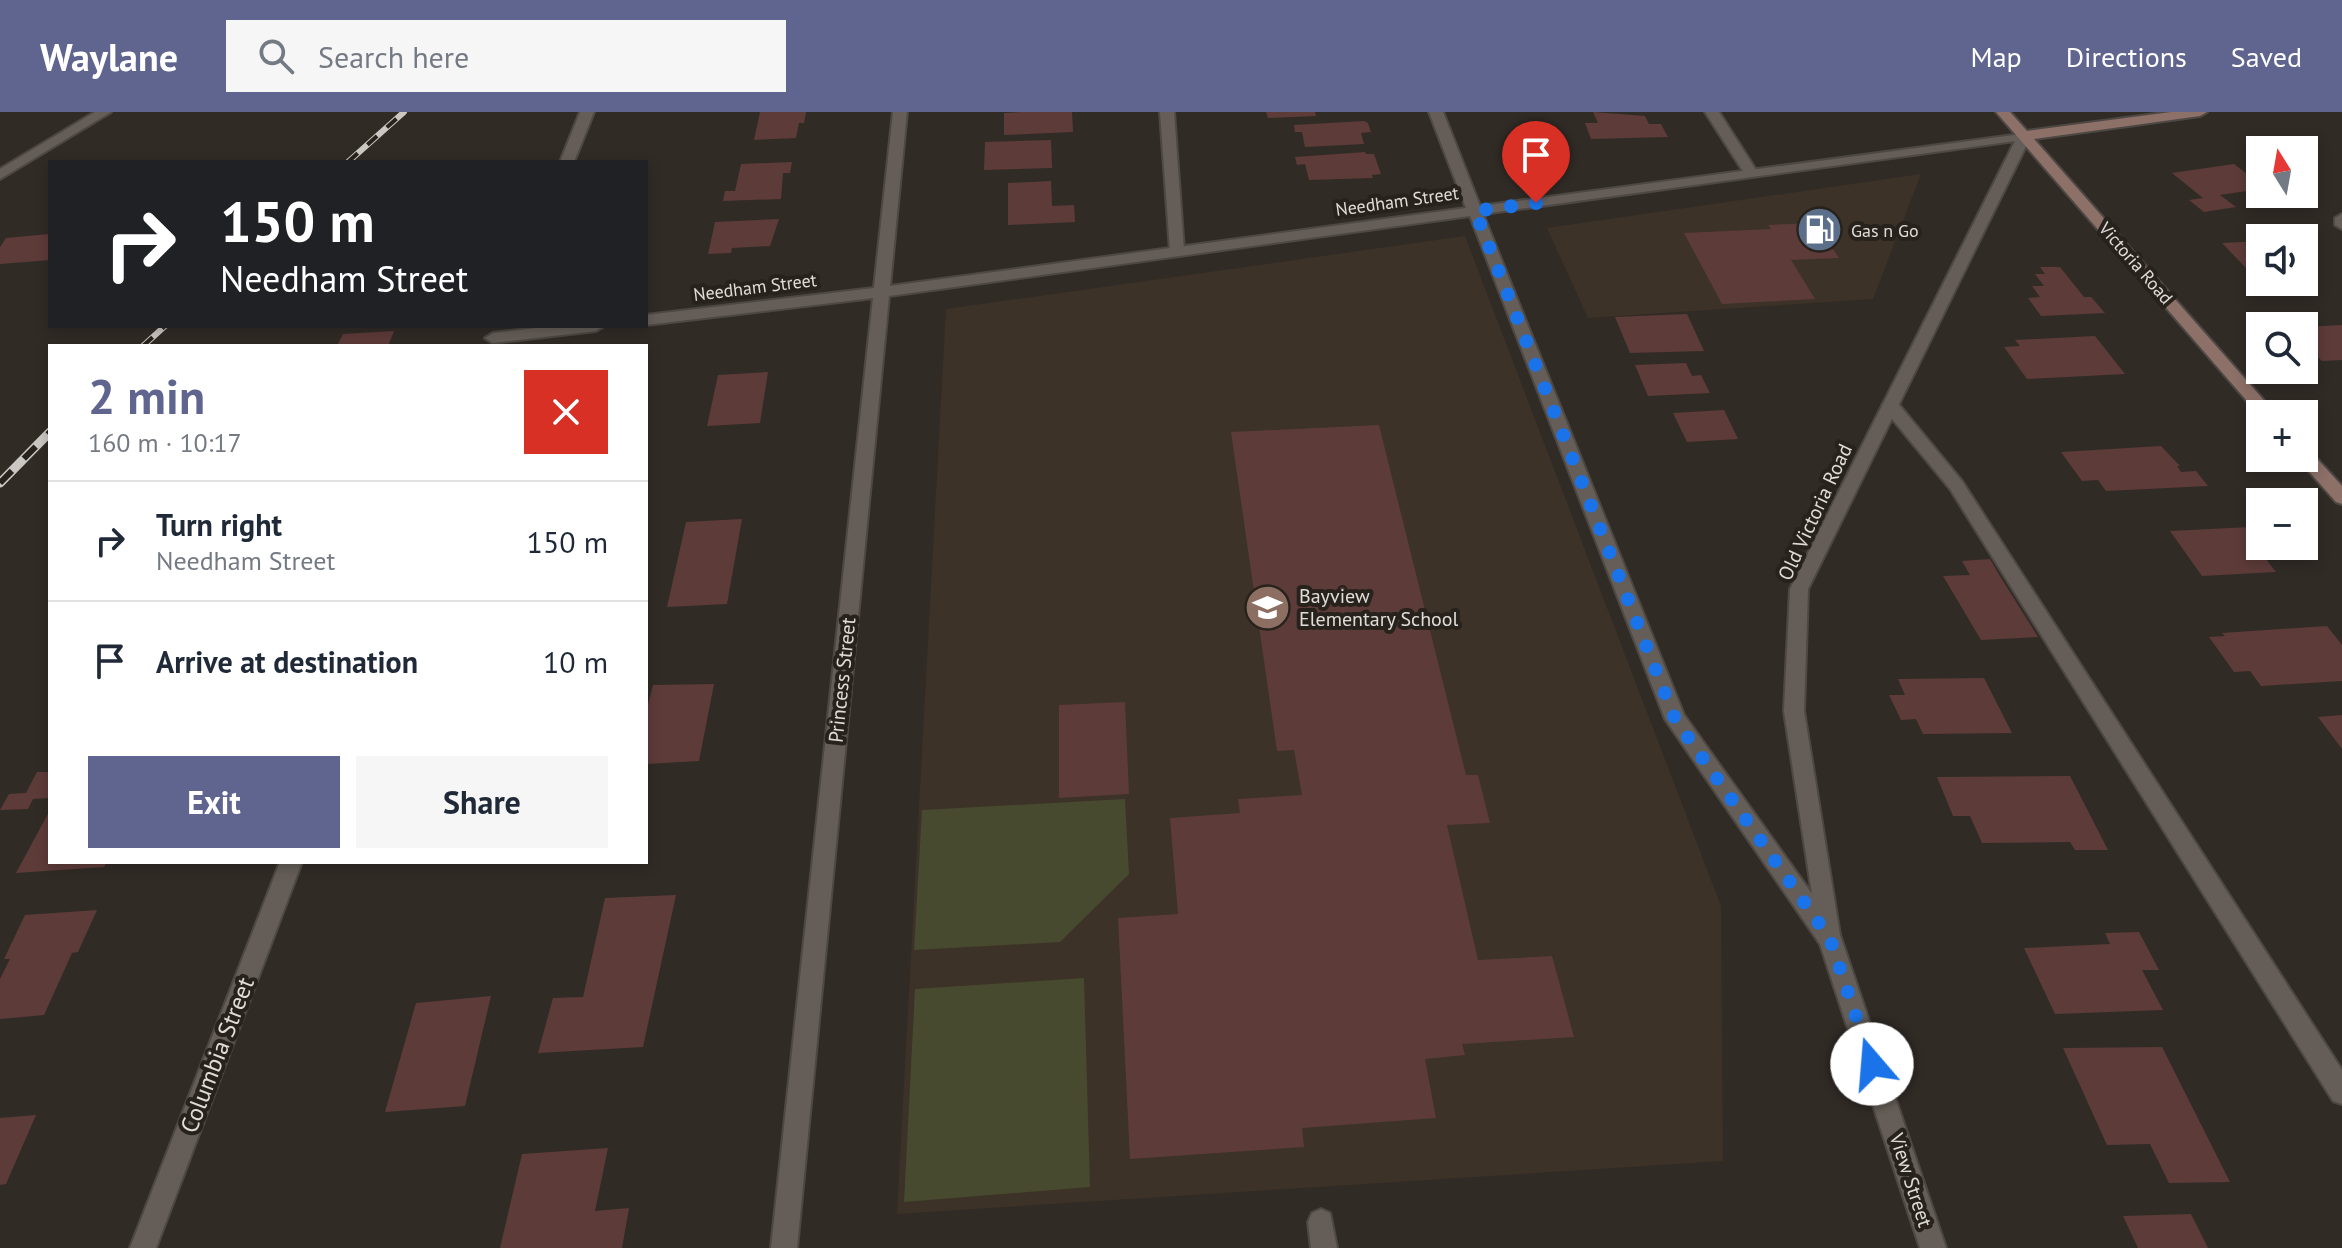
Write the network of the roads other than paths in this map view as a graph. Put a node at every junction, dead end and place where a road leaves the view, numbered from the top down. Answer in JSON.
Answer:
{"nodes":[{"id":1,"x":104,"y":112,"type":"edge"},
{"id":2,"x":587,"y":112,"type":"edge"},
{"id":3,"x":900,"y":112,"type":"edge"},
{"id":4,"x":1167,"y":112,"type":"edge"},
{"id":5,"x":1436,"y":112,"type":"edge"},
{"id":6,"x":1712,"y":112,"type":"edge"},
{"id":7,"x":2003,"y":112,"type":"edge"},
{"id":8,"x":2200,"y":112,"type":"edge"},
{"id":9,"x":2024,"y":136,"type":"junction"},
{"id":10,"x":568,"y":160,"type":"edge"},
{"id":11,"x":1751,"y":173,"type":"junction"},
{"id":12,"x":0,"y":175,"type":"edge"},
{"id":13,"x":1475,"y":211,"type":"junction"},
{"id":14,"x":2342,"y":218,"type":"edge"},
{"id":15,"x":2342,"y":225,"type":"edge"},
{"id":16,"x":1177,"y":251,"type":"junction"},
{"id":17,"x":881,"y":292,"type":"junction"},
{"id":18,"x":648,"y":320,"type":"edge"},
{"id":19,"x":577,"y":328,"type":"edge"},
{"id":20,"x":494,"y":337,"type":"edge"},
{"id":21,"x":2256,"y":400,"type":"edge"},
{"id":22,"x":1890,"y":405,"type":"junction"},
{"id":23,"x":2318,"y":471,"type":"edge"},
{"id":24,"x":2342,"y":498,"type":"edge"},
{"id":25,"x":290,"y":864,"type":"edge"},
{"id":26,"x":1830,"y":939,"type":"junction"},
{"id":27,"x":2342,"y":1092,"type":"edge"},
{"id":28,"x":143,"y":1248,"type":"edge"},
{"id":29,"x":784,"y":1248,"type":"edge"},
{"id":30,"x":1933,"y":1248,"type":"edge"}],
"edges":[{"from":1,"to":12,"type":"street"},
{"from":2,"to":10,"type":"street"},
{"from":3,"to":17,"type":"street","name":"Princess Street"},
{"from":4,"to":16,"type":"street"},
{"from":5,"to":13,"type":"street","name":"View Street"},
{"from":6,"to":11,"type":"street"},
{"from":7,"to":9,"type":"street","name":"Victoria Road"},
{"from":8,"to":9,"type":"street","name":"Needham Street"},
{"from":9,"to":11,"type":"street","name":"Needham Street"},
{"from":9,"to":21,"type":"street","name":"Victoria Road"},
{"from":9,"to":22,"type":"street","name":"Old Victoria Road"},
{"from":11,"to":13,"type":"street","name":"Needham Street"},
{"from":13,"to":16,"type":"street","name":"Needham Street"},
{"from":13,"to":26,"type":"street","name":"View Street"},
{"from":14,"to":15,"type":"street"},
{"from":16,"to":17,"type":"street","name":"Needham Street"},
{"from":17,"to":18,"type":"street","name":"Needham Street"},
{"from":17,"to":29,"type":"street","name":"Princess Street"},
{"from":19,"to":20,"type":"street"},
{"from":22,"to":26,"type":"street","name":"Old Victoria Road"},
{"from":22,"to":27,"type":"street"},
{"from":23,"to":24,"type":"street"},
{"from":25,"to":28,"type":"street","name":"Columbia Street"},
{"from":26,"to":30,"type":"street","name":"View Street"}]}
